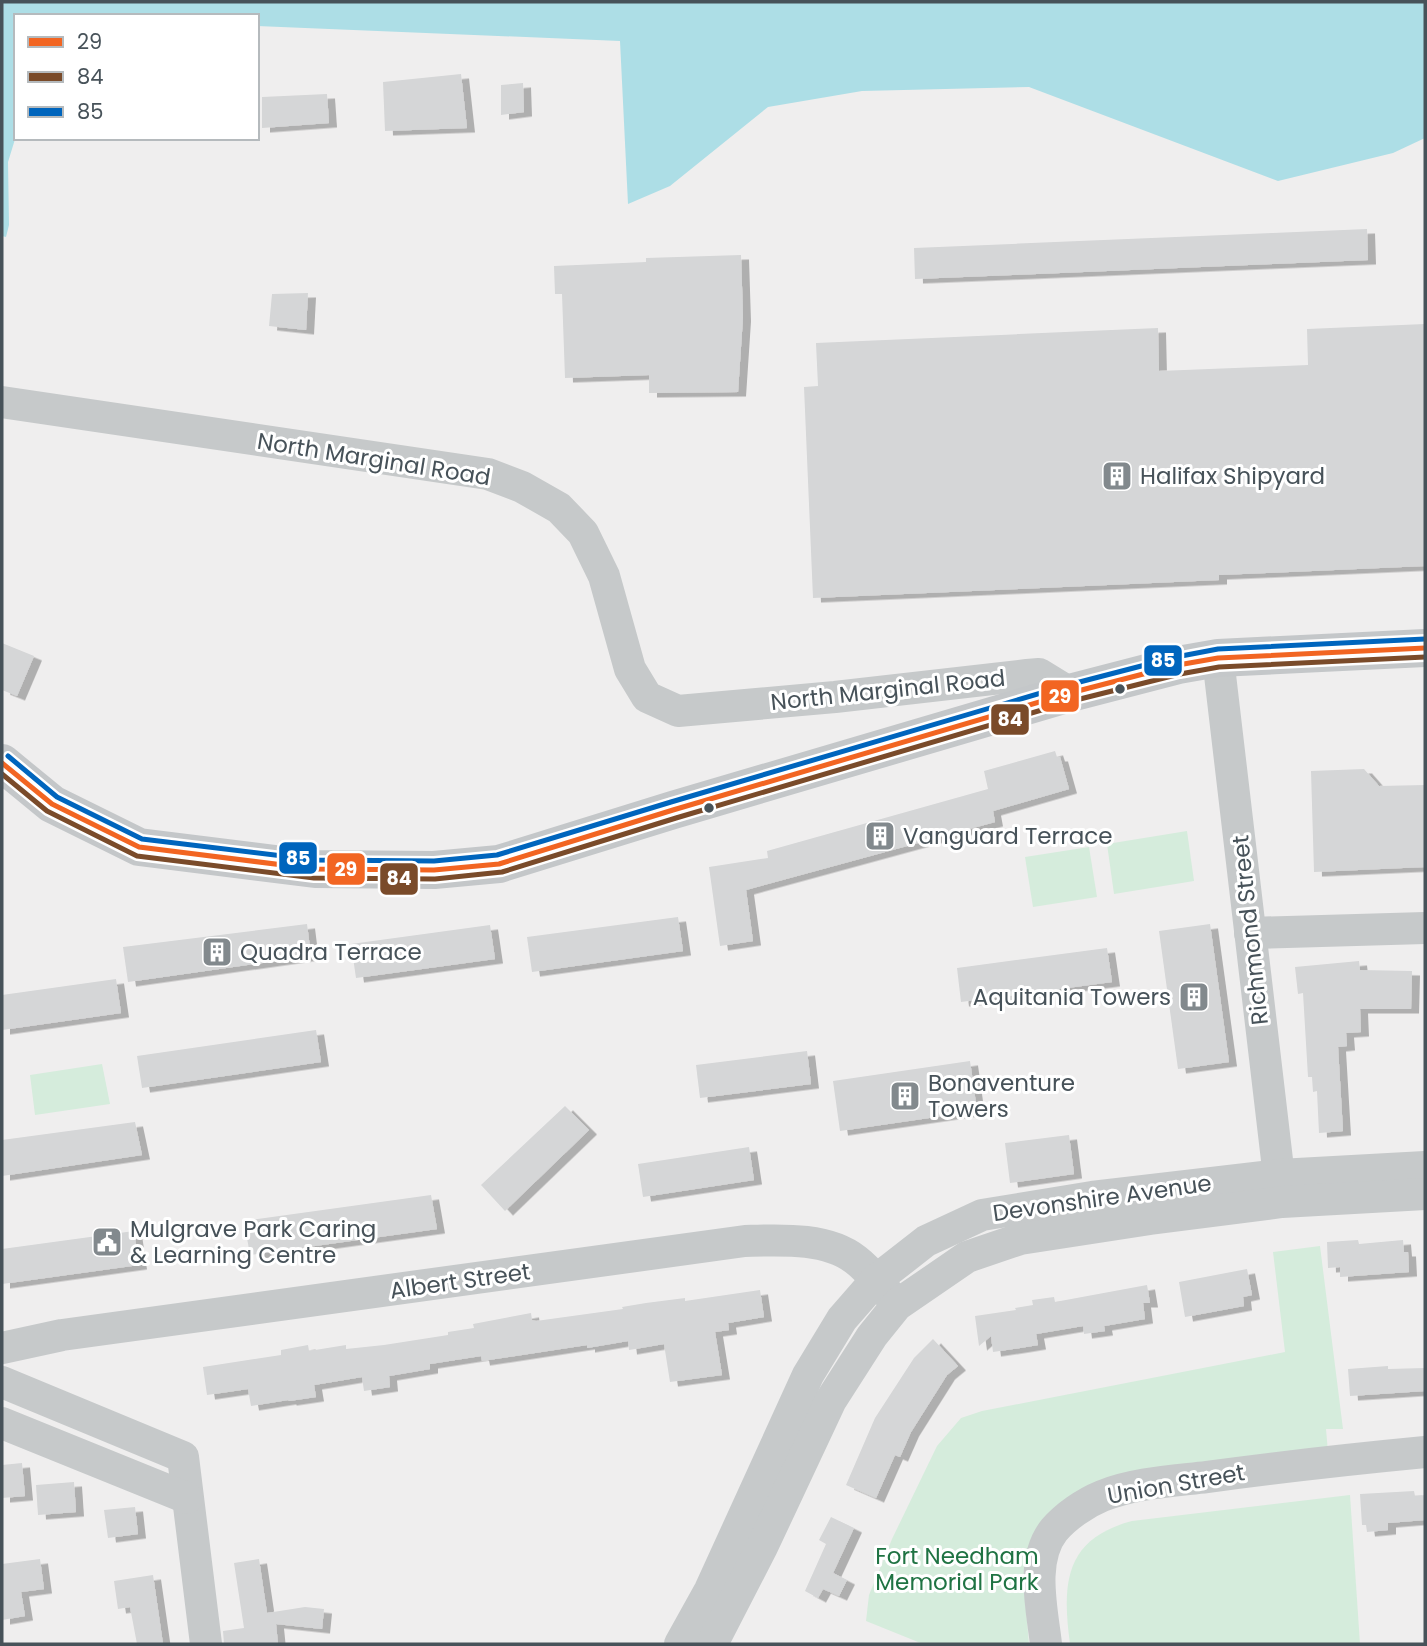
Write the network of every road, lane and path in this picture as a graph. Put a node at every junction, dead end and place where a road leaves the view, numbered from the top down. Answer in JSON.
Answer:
{"nodes":[{"id":1,"x":2,"y":402,"type":"edge"},
{"id":2,"x":1425,"y":648,"type":"edge"},
{"id":3,"x":1218,"y":658,"type":"junction"},
{"id":4,"x":1070,"y":693,"type":"junction"},
{"id":5,"x":2,"y":763,"type":"edge"},
{"id":6,"x":1425,"y":928,"type":"edge"},
{"id":7,"x":1250,"y":933,"type":"junction"},
{"id":8,"x":1425,"y":1167,"type":"edge"},
{"id":9,"x":1281,"y":1189,"type":"junction"},
{"id":10,"x":1425,"y":1194,"type":"edge"},
{"id":11,"x":877,"y":1280,"type":"junction"},
{"id":12,"x":897,"y":1305,"type":"junction"},
{"id":13,"x":2,"y":1348,"type":"edge"},
{"id":14,"x":2,"y":1382,"type":"edge"},
{"id":15,"x":2,"y":1423,"type":"edge"},
{"id":16,"x":1425,"y":1452,"type":"edge"},
{"id":17,"x":187,"y":1498,"type":"junction"},
{"id":18,"x":206,"y":1644,"type":"edge"},
{"id":19,"x":680,"y":1644,"type":"edge"},
{"id":20,"x":712,"y":1644,"type":"edge"},
{"id":21,"x":1046,"y":1644,"type":"edge"}],
"edges":[{"from":1,"to":4,"type":"street","name":"North Marginal Road"},
{"from":2,"to":3,"type":"main road"},
{"from":3,"to":4,"type":"main road"},
{"from":3,"to":7,"type":"street","name":"Richmond Street"},
{"from":4,"to":5,"type":"main road"},
{"from":6,"to":7,"type":"street"},
{"from":7,"to":9,"type":"street","name":"Richmond Street"},
{"from":8,"to":9,"type":"street","name":"Devonshire Avenue"},
{"from":9,"to":10,"type":"street","name":"Devonshire Avenue"},
{"from":9,"to":11,"type":"street","name":"Devonshire Avenue"},
{"from":9,"to":12,"type":"street","name":"Devonshire Avenue"},
{"from":11,"to":12,"type":"street","name":"Albert Street"},
{"from":11,"to":13,"type":"street","name":"Albert Street"},
{"from":11,"to":19,"type":"street","name":"Devonshire Avenue"},
{"from":12,"to":20,"type":"street","name":"Devonshire Avenue"},
{"from":14,"to":17,"type":"street"},
{"from":15,"to":17,"type":"street"},
{"from":16,"to":21,"type":"street","name":"Union Street"},
{"from":17,"to":18,"type":"street"}]}
